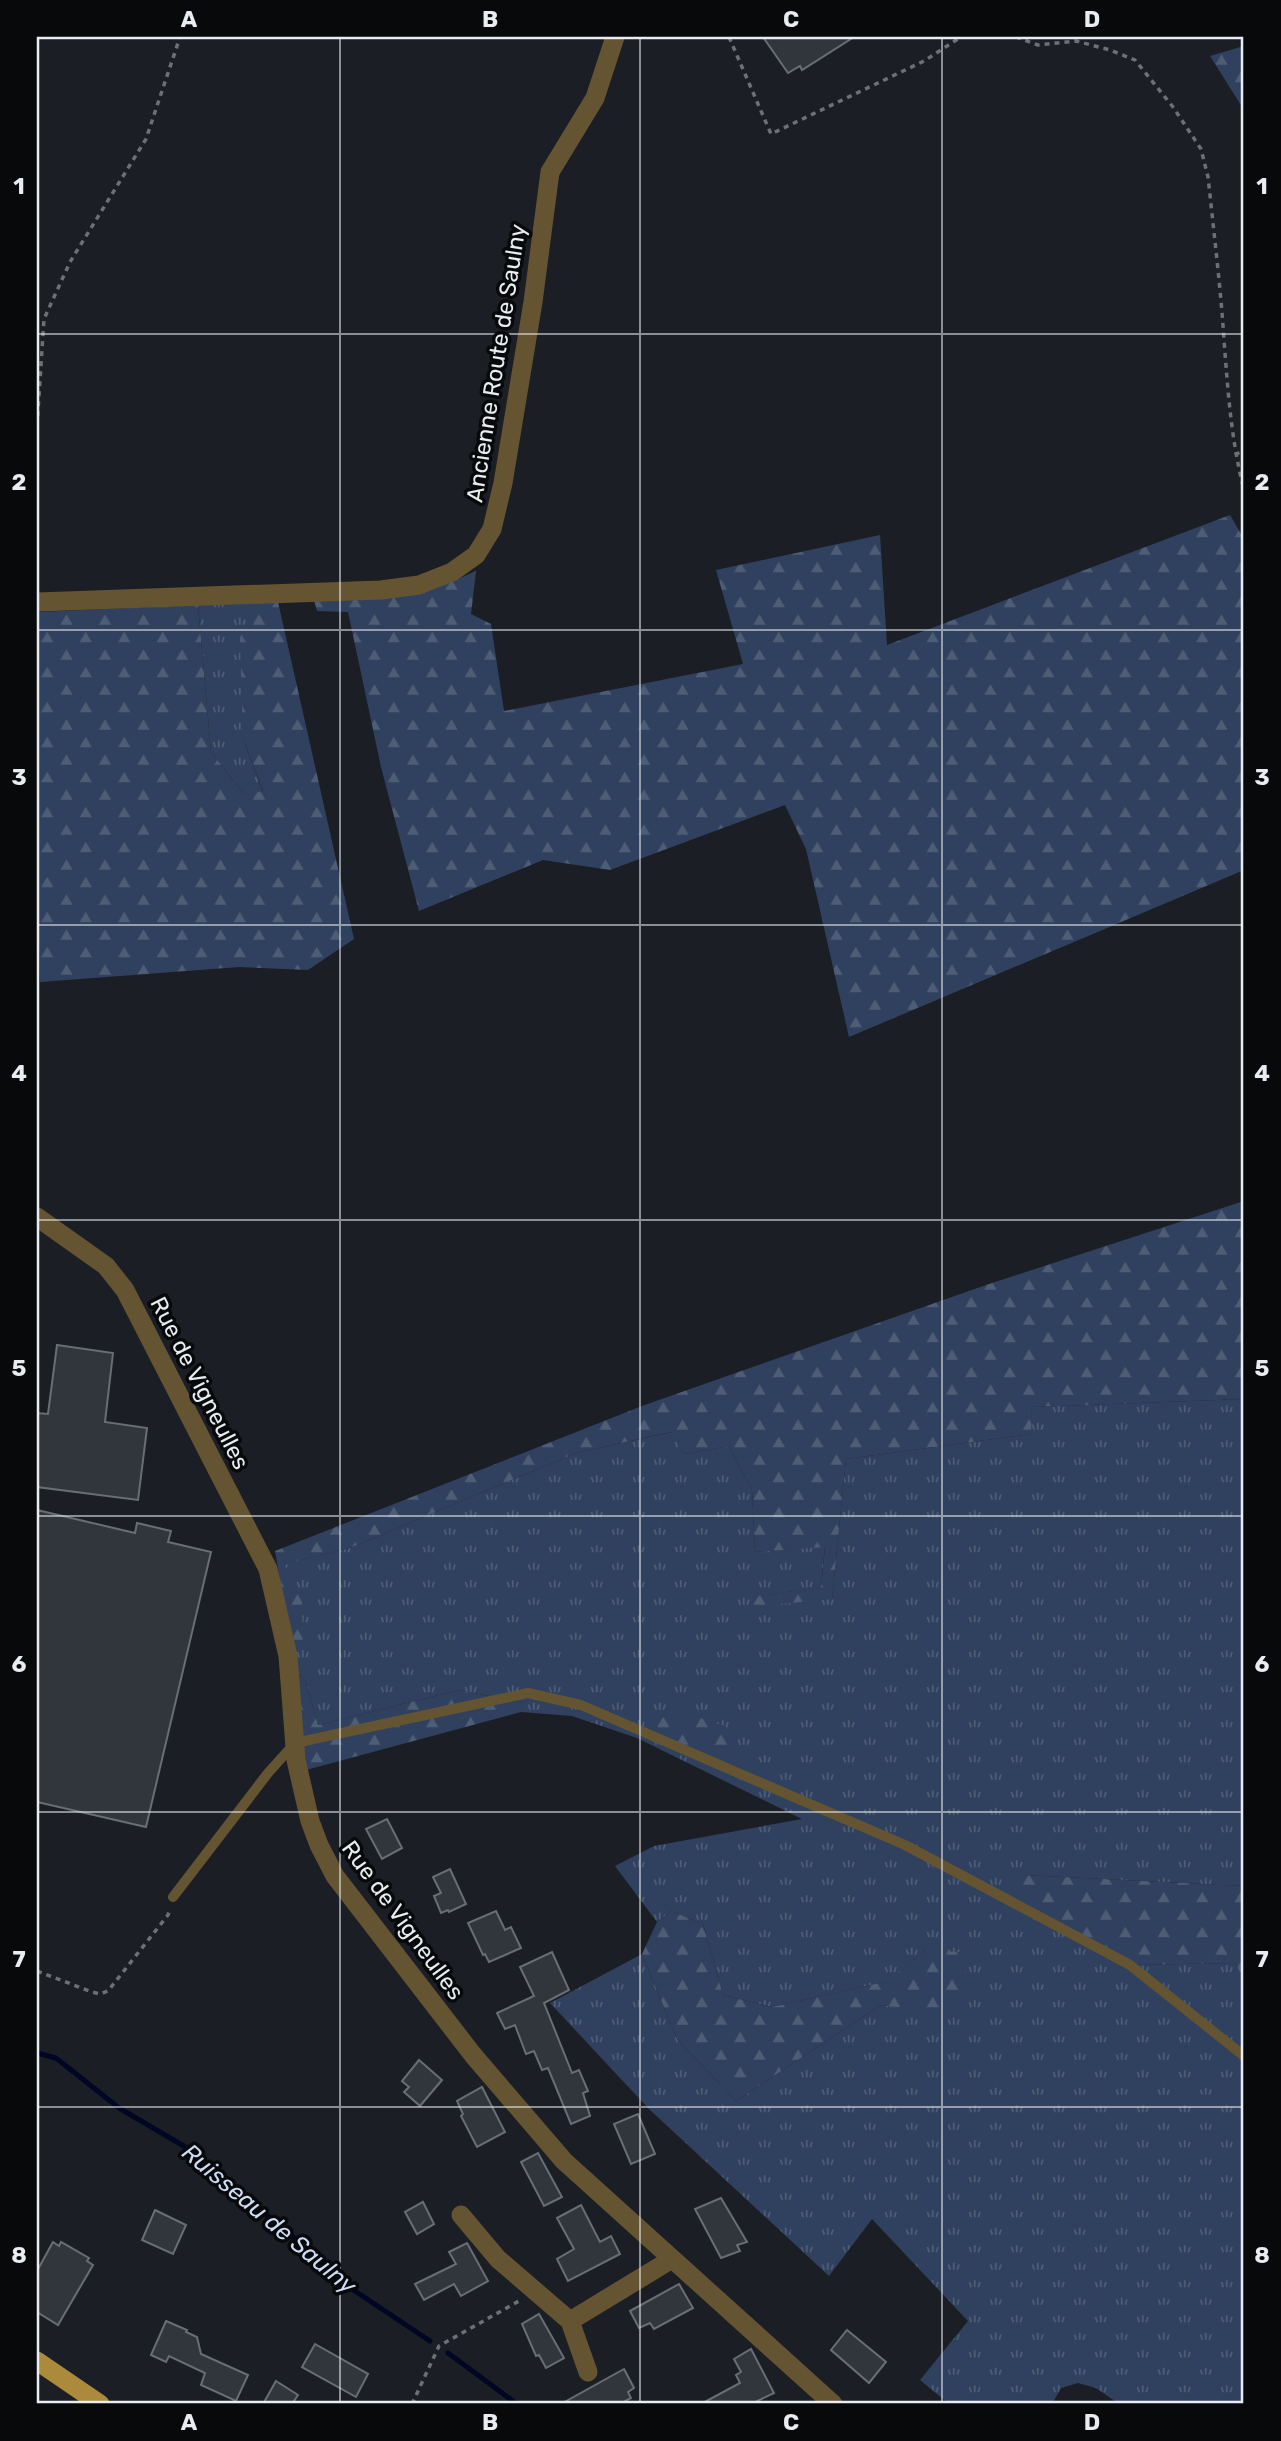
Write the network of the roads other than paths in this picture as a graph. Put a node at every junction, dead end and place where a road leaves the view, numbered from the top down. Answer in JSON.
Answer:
{"nodes":[{"id":1,"x":615,"y":37,"type":"edge"},
{"id":2,"x":37,"y":602,"type":"edge"},
{"id":3,"x":37,"y":1217,"type":"edge"},
{"id":4,"x":295,"y":1743,"type":"junction"},
{"id":5,"x":173,"y":1896,"type":"road end"},
{"id":6,"x":1244,"y":2056,"type":"edge"},
{"id":7,"x":461,"y":2214,"type":"dead end"},
{"id":8,"x":672,"y":2259,"type":"junction"},
{"id":9,"x":570,"y":2321,"type":"junction"},
{"id":10,"x":37,"y":2361,"type":"edge"},
{"id":11,"x":588,"y":2372,"type":"dead end"},
{"id":12,"x":827,"y":2402,"type":"edge"},
{"id":13,"x":100,"y":2404,"type":"edge"}],
"edges":[{"from":1,"to":2,"type":"street","name":"Ancienne Route de Saulny"},
{"from":3,"to":4,"type":"street","name":"Rue de Vigneulles"},
{"from":4,"to":5,"type":"lane"},
{"from":4,"to":6,"type":"lane"},
{"from":4,"to":8,"type":"street","name":"Rue de Vigneulles"},
{"from":7,"to":9,"type":"street"},
{"from":8,"to":9,"type":"street"},
{"from":8,"to":12,"type":"street","name":"Rue de Vigneulles"},
{"from":9,"to":11,"type":"street"},
{"from":10,"to":13,"type":"main road"}]}
